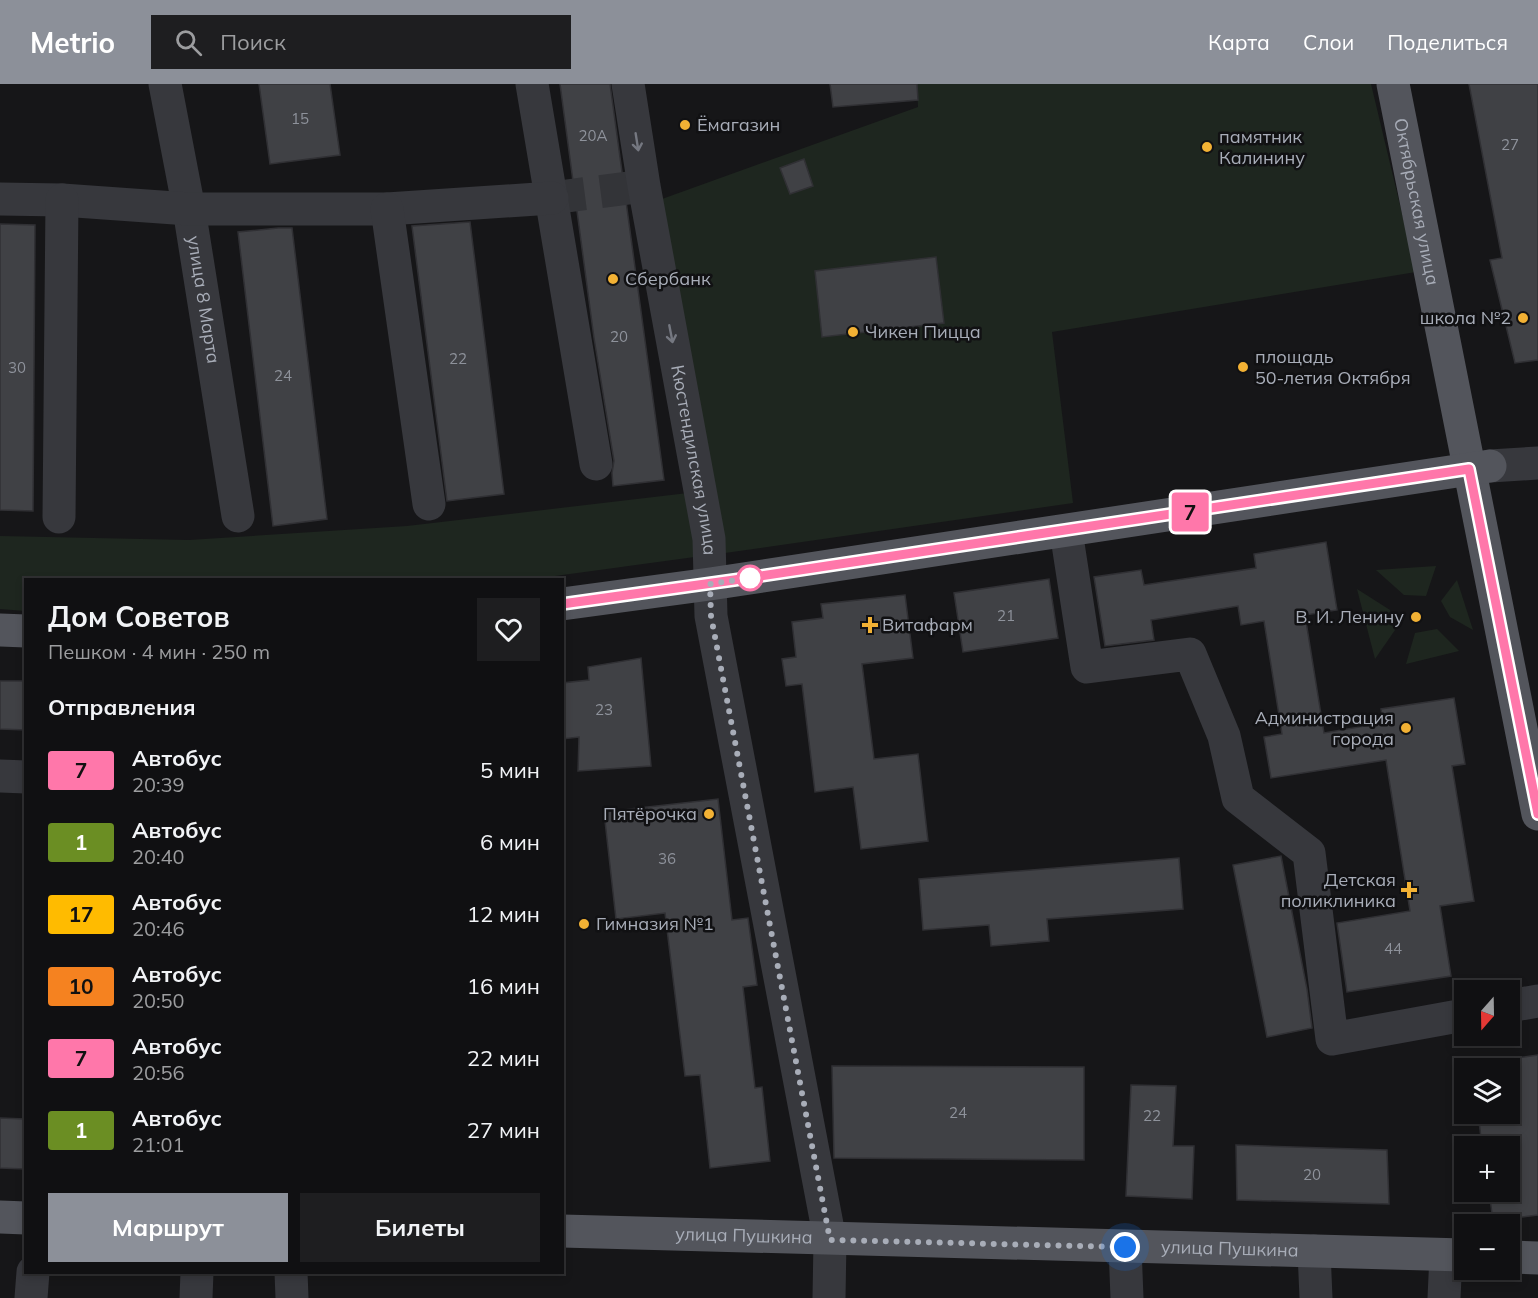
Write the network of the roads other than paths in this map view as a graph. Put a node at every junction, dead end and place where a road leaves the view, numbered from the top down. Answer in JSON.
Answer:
{"nodes":[{"id":1,"x":165,"y":84,"type":"edge"},
{"id":2,"x":532,"y":84,"type":"edge"},
{"id":3,"x":628,"y":84,"type":"edge"},
{"id":4,"x":1393,"y":84,"type":"edge"},
{"id":5,"x":1414,"y":84,"type":"edge"},
{"id":6,"x":552,"y":198,"type":"junction"},
{"id":7,"x":0,"y":199,"type":"edge"},
{"id":8,"x":62,"y":200,"type":"junction"},
{"id":9,"x":189,"y":209,"type":"junction"},
{"id":10,"x":387,"y":209,"type":"junction"},
{"id":11,"x":1538,"y":463,"type":"edge"},
{"id":12,"x":596,"y":464,"type":"dead end"},
{"id":13,"x":1480,"y":468,"type":"junction"},
{"id":14,"x":429,"y":504,"type":"dead end"},
{"id":15,"x":238,"y":516,"type":"dead end"},
{"id":16,"x":59,"y":518,"type":"dead end"},
{"id":17,"x":1066,"y":531,"type":"junction"},
{"id":18,"x":710,"y":584,"type":"junction"},
{"id":19,"x":564,"y":604,"type":"edge"},
{"id":20,"x":0,"y":630,"type":"edge"},
{"id":21,"x":24,"y":631,"type":"edge"},
{"id":22,"x":1538,"y":711,"type":"edge"},
{"id":23,"x":0,"y":776,"type":"edge"},
{"id":24,"x":24,"y":777,"type":"edge"},
{"id":25,"x":1538,"y":814,"type":"edge"},
{"id":26,"x":1538,"y":1001,"type":"edge"},
{"id":27,"x":1520,"y":1004,"type":"edge"},
{"id":28,"x":1454,"y":1017,"type":"edge"},
{"id":29,"x":0,"y":1217,"type":"edge"},
{"id":30,"x":24,"y":1218,"type":"edge"},
{"id":31,"x":564,"y":1231,"type":"edge"},
{"id":32,"x":830,"y":1240,"type":"junction"},
{"id":33,"x":1125,"y":1247,"type":"junction"},
{"id":34,"x":1314,"y":1251,"type":"junction"},
{"id":35,"x":1454,"y":1255,"type":"edge"},
{"id":36,"x":1520,"y":1257,"type":"edge"},
{"id":37,"x":1538,"y":1258,"type":"edge"},
{"id":38,"x":1454,"y":1259,"type":"edge"},
{"id":39,"x":33,"y":1274,"type":"edge"},
{"id":40,"x":197,"y":1274,"type":"edge"},
{"id":41,"x":291,"y":1274,"type":"edge"},
{"id":42,"x":31,"y":1298,"type":"edge"},
{"id":43,"x":196,"y":1298,"type":"edge"},
{"id":44,"x":292,"y":1298,"type":"edge"},
{"id":45,"x":829,"y":1298,"type":"edge"},
{"id":46,"x":1127,"y":1298,"type":"edge"},
{"id":47,"x":1316,"y":1298,"type":"edge"},
{"id":48,"x":1444,"y":1298,"type":"edge"}],
"edges":[{"from":1,"to":9,"type":"street","name":"улица 8 Марта"},
{"from":2,"to":6,"type":"street"},
{"from":3,"to":18,"type":"street","name":"Кюстендилская улица","one_way":true},
{"from":4,"to":13,"type":"main road","name":"Октябрьская улица"},
{"from":5,"to":13,"type":"main road","name":"Октябрьская улица"},
{"from":6,"to":10,"type":"street"},
{"from":6,"to":12,"type":"street"},
{"from":7,"to":8,"type":"street"},
{"from":8,"to":9,"type":"street"},
{"from":8,"to":16,"type":"street"},
{"from":9,"to":10,"type":"street"},
{"from":9,"to":15,"type":"street","name":"улица 8 Марта"},
{"from":10,"to":14,"type":"street"},
{"from":11,"to":13,"type":"street"},
{"from":13,"to":17,"type":"main road"},
{"from":13,"to":22,"type":"main road","name":"Октябрьская улица"},
{"from":13,"to":25,"type":"main road","name":"Октябрьская улица"},
{"from":17,"to":18,"type":"main road"},
{"from":17,"to":28,"type":"street"},
{"from":18,"to":19,"type":"main road"},
{"from":18,"to":32,"type":"street","name":"Кюстендилская улица"},
{"from":20,"to":21,"type":"main road"},
{"from":23,"to":24,"type":"street"},
{"from":26,"to":27,"type":"street"},
{"from":29,"to":30,"type":"main road"},
{"from":31,"to":32,"type":"main road","name":"улица Пушкина"},
{"from":32,"to":33,"type":"main road","name":"улица Пушкина"},
{"from":32,"to":45,"type":"street","name":"Кюстендилская улица"},
{"from":33,"to":34,"type":"main road","name":"улица Пушкина"},
{"from":33,"to":46,"type":"street"},
{"from":34,"to":35,"type":"main road","name":"улица Пушкина"},
{"from":34,"to":47,"type":"street"},
{"from":36,"to":37,"type":"main road"},
{"from":38,"to":48,"type":"street"},
{"from":39,"to":42,"type":"street"},
{"from":40,"to":43,"type":"street"},
{"from":41,"to":44,"type":"street"}]}
